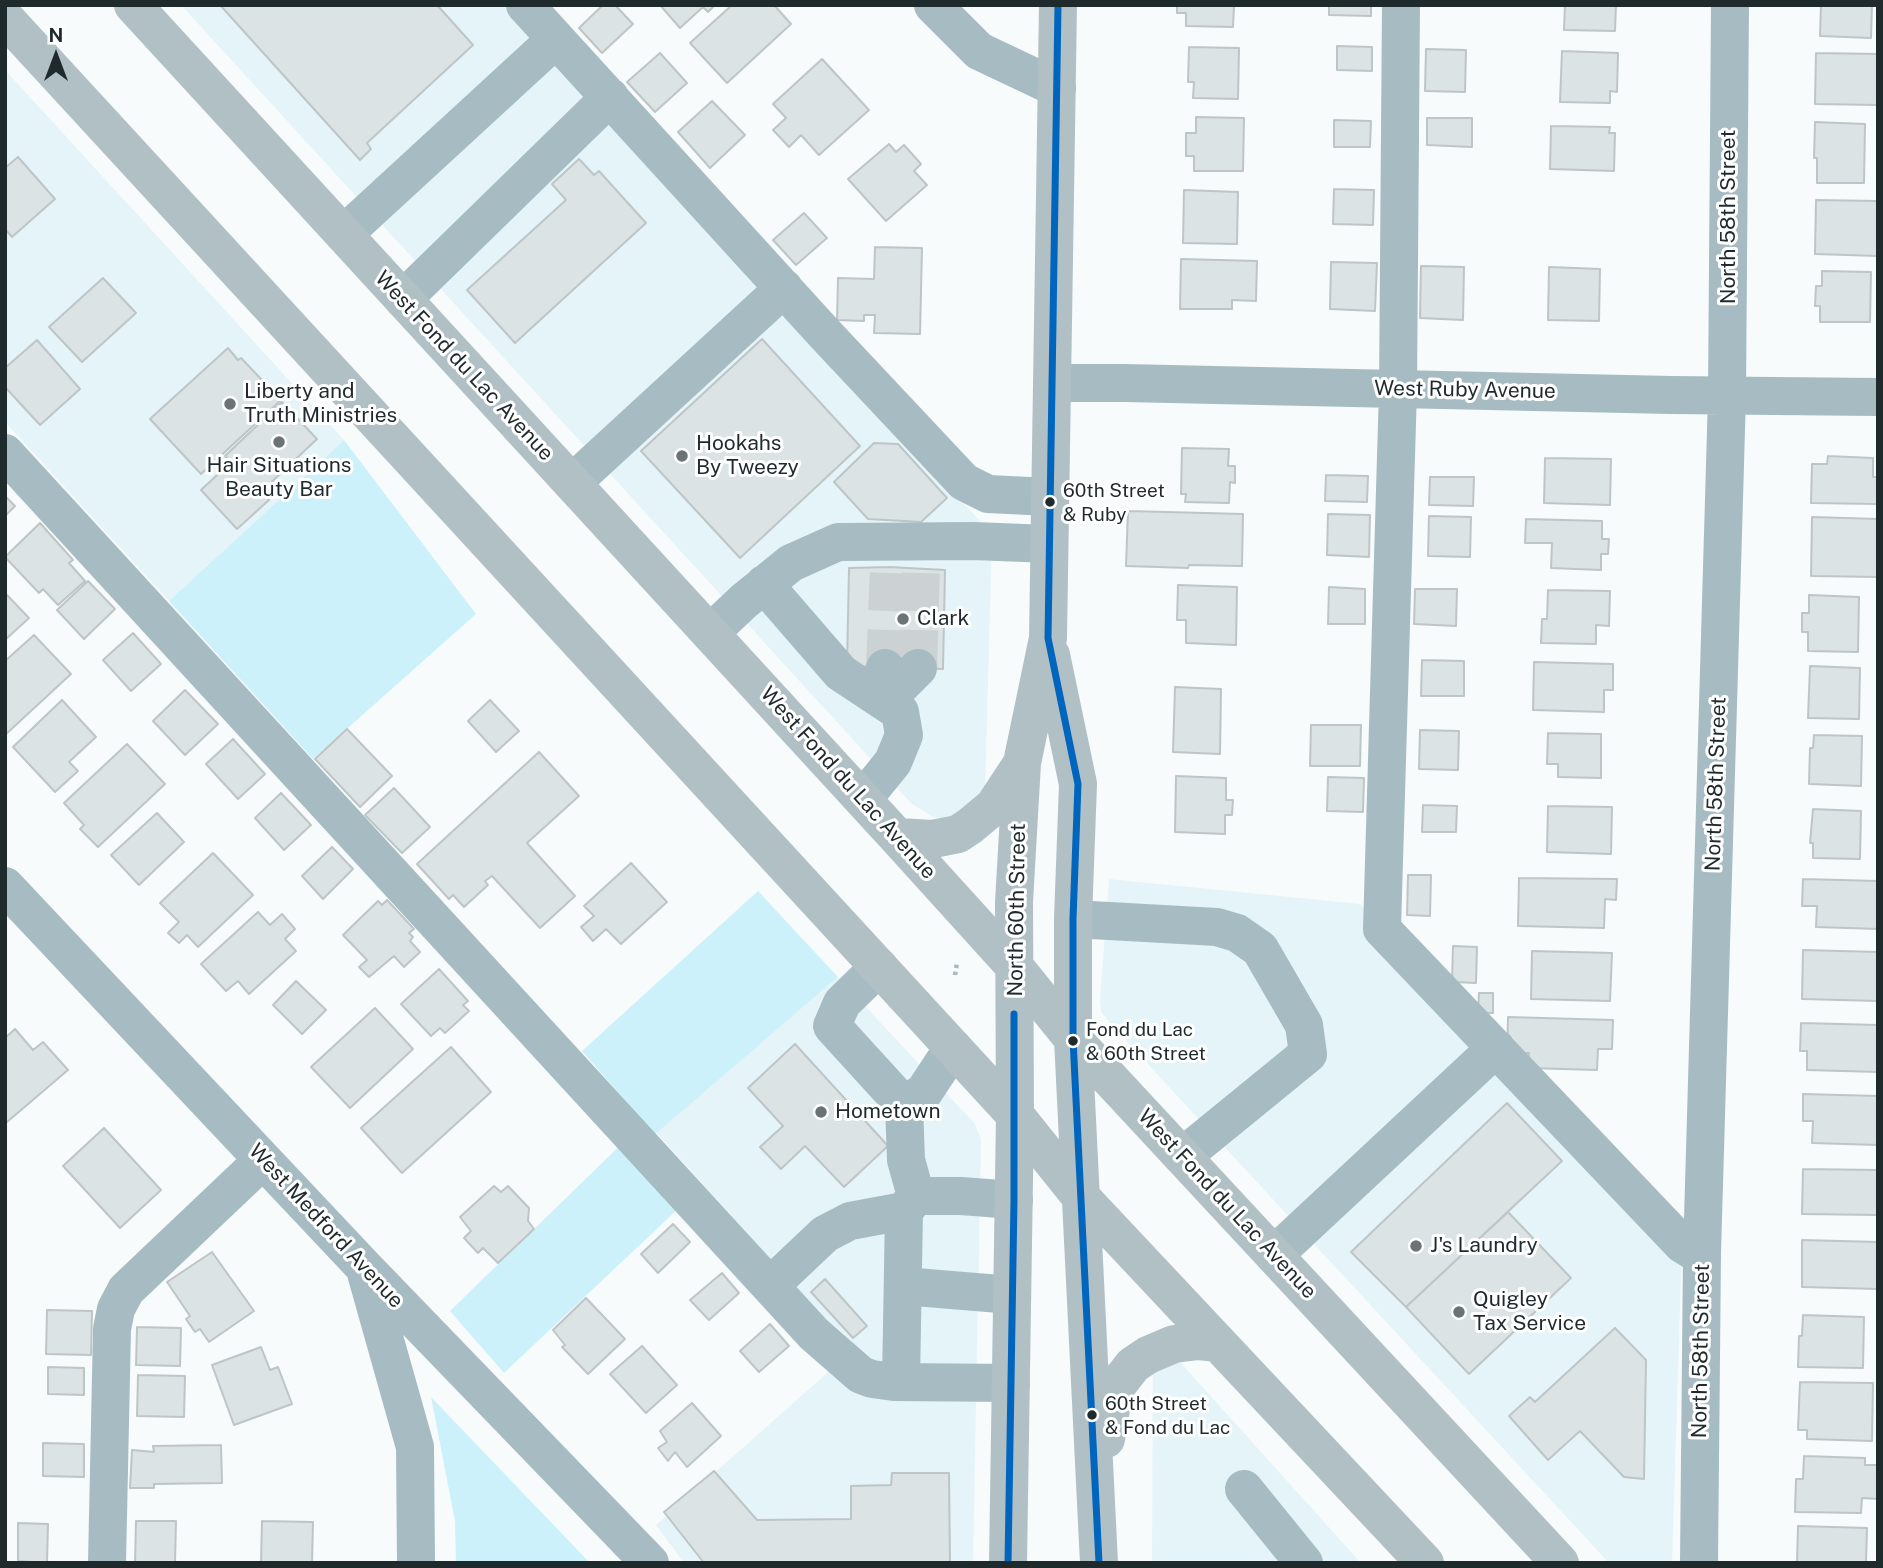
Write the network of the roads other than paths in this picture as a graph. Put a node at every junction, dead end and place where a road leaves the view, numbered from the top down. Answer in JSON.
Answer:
{"nodes":[{"id":1,"x":133,"y":5,"type":"edge"},
{"id":2,"x":525,"y":5,"type":"edge"},
{"id":3,"x":933,"y":5,"type":"edge"},
{"id":4,"x":1058,"y":5,"type":"edge"},
{"id":5,"x":1401,"y":5,"type":"edge"},
{"id":6,"x":1730,"y":5,"type":"edge"},
{"id":7,"x":5,"y":18,"type":"edge"},
{"id":8,"x":556,"y":39,"type":"junction"},
{"id":9,"x":1057,"y":88,"type":"junction"},
{"id":10,"x":610,"y":97,"type":"junction"},
{"id":11,"x":344,"y":234,"type":"junction"},
{"id":12,"x":783,"y":288,"type":"junction"},
{"id":13,"x":403,"y":299,"type":"junction"},
{"id":14,"x":1052,"y":383,"type":"junction"},
{"id":15,"x":1398,"y":389,"type":"junction"},
{"id":16,"x":1727,"y":396,"type":"junction"},
{"id":17,"x":1878,"y":397,"type":"edge"},
{"id":18,"x":5,"y":453,"type":"edge"},
{"id":19,"x":572,"y":483,"type":"junction"},
{"id":20,"x":1050,"y":497,"type":"junction"},
{"id":21,"x":1049,"y":544,"type":"junction"},
{"id":22,"x":764,"y":584,"type":"junction"},
{"id":23,"x":710,"y":634,"type":"junction"},
{"id":24,"x":1048,"y":638,"type":"junction"},
{"id":25,"x":1022,"y":763,"type":"junction"},
{"id":26,"x":863,"y":799,"type":"junction"},
{"id":27,"x":897,"y":837,"type":"junction"},
{"id":28,"x":5,"y":886,"type":"edge"},
{"id":29,"x":1073,"y":919,"type":"junction"},
{"id":30,"x":1014,"y":966,"type":"junction"},
{"id":31,"x":879,"y":967,"type":"junction"},
{"id":32,"x":1073,"y":1039,"type":"junction"},
{"id":33,"x":953,"y":1048,"type":"junction"},
{"id":34,"x":1496,"y":1048,"type":"junction"},
{"id":35,"x":904,"y":1105,"type":"junction"},
{"id":36,"x":1015,"y":1115,"type":"junction"},
{"id":37,"x":1183,"y":1156,"type":"junction"},
{"id":38,"x":263,"y":1160,"type":"junction"},
{"id":39,"x":1080,"y":1196,"type":"junction"},
{"id":40,"x":1014,"y":1200,"type":"junction"},
{"id":41,"x":910,"y":1203,"type":"junction"},
{"id":42,"x":1702,"y":1253,"type":"junction"},
{"id":43,"x":1273,"y":1255,"type":"junction"},
{"id":44,"x":364,"y":1267,"type":"junction"},
{"id":45,"x":770,"y":1286,"type":"junction"},
{"id":46,"x":903,"y":1286,"type":"junction"},
{"id":47,"x":1012,"y":1295,"type":"junction"},
{"id":48,"x":1218,"y":1343,"type":"junction"},
{"id":49,"x":901,"y":1382,"type":"junction"},
{"id":50,"x":1012,"y":1384,"type":"junction"},
{"id":51,"x":1244,"y":1489,"type":"dead end"},
{"id":52,"x":1097,"y":1510,"type":"junction"},
{"id":53,"x":107,"y":1563,"type":"edge"},
{"id":54,"x":416,"y":1563,"type":"edge"},
{"id":55,"x":650,"y":1563,"type":"edge"},
{"id":56,"x":1007,"y":1563,"type":"edge"},
{"id":57,"x":1099,"y":1563,"type":"edge"},
{"id":58,"x":1304,"y":1563,"type":"edge"},
{"id":59,"x":1425,"y":1563,"type":"edge"},
{"id":60,"x":1560,"y":1563,"type":"edge"},
{"id":61,"x":1699,"y":1563,"type":"edge"}],
"edges":[{"from":1,"to":11,"type":"main road","name":"West Fond du Lac Avenue"},
{"from":2,"to":8,"type":"street"},
{"from":3,"to":9,"type":"street"},
{"from":4,"to":9,"type":"main road","name":"North 60th Street"},
{"from":5,"to":15,"type":"street"},
{"from":6,"to":16,"type":"street","name":"North 58th Street"},
{"from":7,"to":31,"type":"main road"},
{"from":8,"to":10,"type":"street"},
{"from":8,"to":11,"type":"street"},
{"from":9,"to":14,"type":"main road","name":"North 60th Street"},
{"from":10,"to":12,"type":"street"},
{"from":10,"to":13,"type":"street"},
{"from":11,"to":13,"type":"main road","name":"West Fond du Lac Avenue"},
{"from":12,"to":19,"type":"street"},
{"from":12,"to":20,"type":"street"},
{"from":13,"to":19,"type":"main road","name":"West Fond du Lac Avenue"},
{"from":14,"to":15,"type":"street","name":"West Ruby Avenue"},
{"from":14,"to":20,"type":"main road","name":"North 60th Street"},
{"from":15,"to":16,"type":"street","name":"West Ruby Avenue"},
{"from":15,"to":34,"type":"street"},
{"from":16,"to":17,"type":"street","name":"West Ruby Avenue"},
{"from":16,"to":42,"type":"street","name":"North 58th Street"},
{"from":18,"to":45,"type":"street"},
{"from":19,"to":23,"type":"main road","name":"West Fond du Lac Avenue"},
{"from":20,"to":21,"type":"main road","name":"North 60th Street"},
{"from":21,"to":22,"type":"street"},
{"from":21,"to":24,"type":"main road","name":"North 60th Street"},
{"from":22,"to":23,"type":"street"},
{"from":22,"to":26,"type":"street"},
{"from":23,"to":26,"type":"main road","name":"West Fond du Lac Avenue"},
{"from":24,"to":25,"type":"main road","name":"North 60th Street"},
{"from":24,"to":29,"type":"main road","name":"North 60th Street"},
{"from":25,"to":27,"type":"main road"},
{"from":25,"to":30,"type":"main road","name":"North 60th Street"},
{"from":26,"to":27,"type":"main road","name":"West Fond du Lac Avenue"},
{"from":27,"to":30,"type":"main road","name":"West Fond du Lac Avenue"},
{"from":28,"to":38,"type":"street","name":"West Medford Avenue"},
{"from":29,"to":32,"type":"main road","name":"North 60th Street"},
{"from":29,"to":37,"type":"street"},
{"from":30,"to":32,"type":"main road","name":"West Fond du Lac Avenue"},
{"from":30,"to":36,"type":"main road","name":"North 60th Street"},
{"from":31,"to":33,"type":"main road"},
{"from":31,"to":35,"type":"street"},
{"from":32,"to":37,"type":"main road","name":"West Fond du Lac Avenue"},
{"from":32,"to":39,"type":"main road","name":"North 60th Street"},
{"from":33,"to":35,"type":"street"},
{"from":33,"to":36,"type":"main road"},
{"from":34,"to":42,"type":"street"},
{"from":34,"to":43,"type":"street"},
{"from":35,"to":41,"type":"street"},
{"from":36,"to":39,"type":"main road"},
{"from":36,"to":40,"type":"main road","name":"North 60th Street"},
{"from":37,"to":43,"type":"main road","name":"West Fond du Lac Avenue"},
{"from":38,"to":44,"type":"street","name":"West Medford Avenue"},
{"from":38,"to":53,"type":"street"},
{"from":39,"to":48,"type":"main road"},
{"from":39,"to":52,"type":"main road","name":"North 60th Street"},
{"from":40,"to":41,"type":"street"},
{"from":40,"to":47,"type":"main road","name":"North 60th Street"},
{"from":41,"to":45,"type":"street"},
{"from":41,"to":46,"type":"street"},
{"from":42,"to":61,"type":"street","name":"North 58th Street"},
{"from":43,"to":60,"type":"main road","name":"West Fond du Lac Avenue"},
{"from":44,"to":54,"type":"street"},
{"from":44,"to":55,"type":"street","name":"West Medford Avenue"},
{"from":45,"to":49,"type":"street"},
{"from":46,"to":47,"type":"street"},
{"from":46,"to":49,"type":"street"},
{"from":47,"to":50,"type":"main road","name":"North 60th Street"},
{"from":48,"to":52,"type":"main road"},
{"from":48,"to":59,"type":"main road"},
{"from":49,"to":50,"type":"street"},
{"from":50,"to":56,"type":"main road","name":"North 60th Street"},
{"from":51,"to":58,"type":"street"},
{"from":52,"to":57,"type":"main road","name":"North 60th Street"}]}
